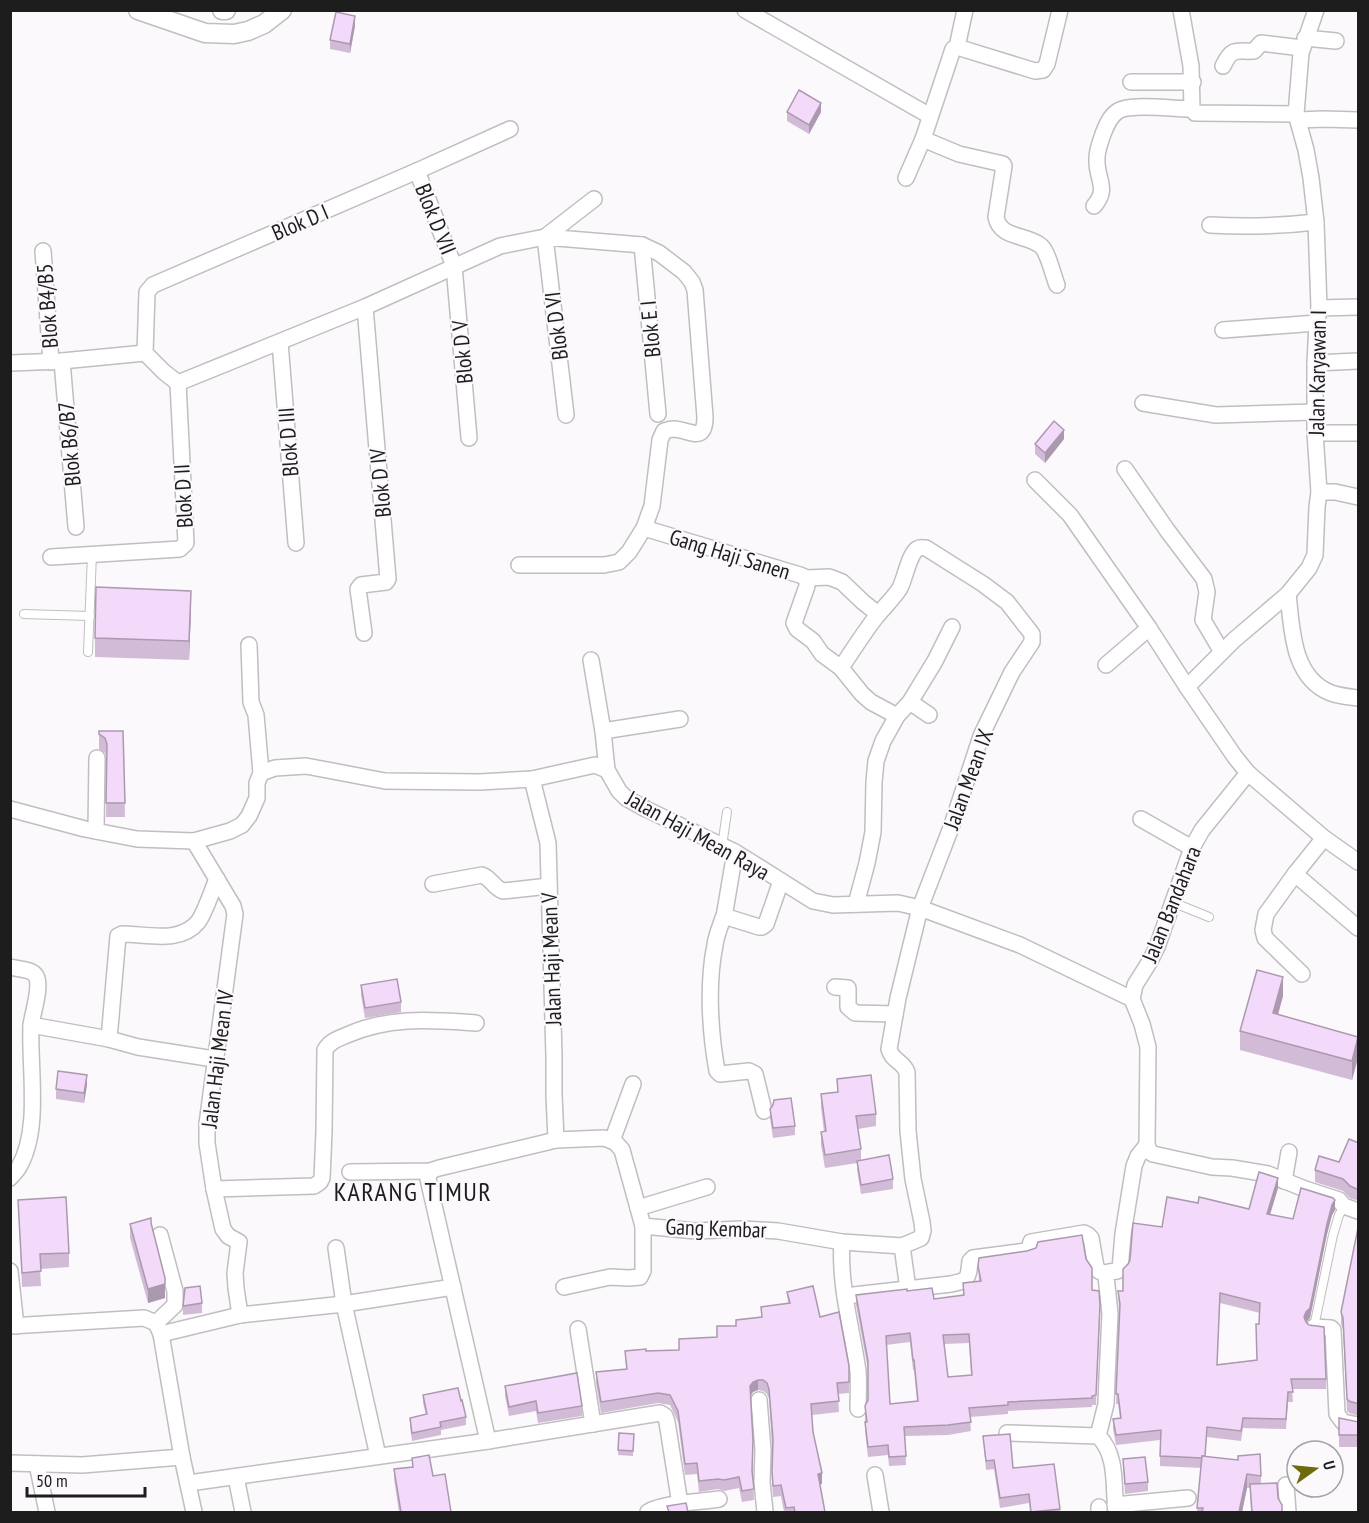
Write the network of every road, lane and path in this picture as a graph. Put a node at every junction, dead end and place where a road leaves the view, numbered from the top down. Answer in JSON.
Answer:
{"nodes":[{"id":1,"x":138,"y":10,"type":"edge"},
{"id":2,"x":282,"y":10,"type":"edge"},
{"id":3,"x":745,"y":10,"type":"edge"},
{"id":4,"x":965,"y":10,"type":"edge"},
{"id":5,"x":1060,"y":10,"type":"edge"},
{"id":6,"x":1181,"y":10,"type":"edge"},
{"id":7,"x":1316,"y":10,"type":"edge"},
{"id":8,"x":1336,"y":41,"type":"dead end"},
{"id":9,"x":1304,"y":43,"type":"junction"},
{"id":10,"x":957,"y":47,"type":"junction"},
{"id":11,"x":1223,"y":66,"type":"dead end"},
{"id":12,"x":1131,"y":82,"type":"dead end"},
{"id":13,"x":1193,"y":82,"type":"junction"},
{"id":14,"x":1192,"y":110,"type":"junction"},
{"id":15,"x":930,"y":116,"type":"junction"},
{"id":16,"x":1297,"y":117,"type":"junction"},
{"id":17,"x":1359,"y":120,"type":"edge"},
{"id":18,"x":510,"y":129,"type":"dead end"},
{"id":19,"x":922,"y":139,"type":"junction"},
{"id":20,"x":417,"y":171,"type":"junction"},
{"id":21,"x":906,"y":178,"type":"dead end"},
{"id":22,"x":594,"y":199,"type":"dead end"},
{"id":23,"x":1094,"y":206,"type":"dead end"},
{"id":24,"x":1316,"y":222,"type":"junction"},
{"id":25,"x":1210,"y":225,"type":"dead end"},
{"id":26,"x":545,"y":237,"type":"junction"},
{"id":27,"x":642,"y":245,"type":"junction"},
{"id":28,"x":43,"y":250,"type":"dead end"},
{"id":29,"x":454,"y":266,"type":"junction"},
{"id":30,"x":1057,"y":285,"type":"dead end"},
{"id":31,"x":365,"y":307,"type":"junction"},
{"id":32,"x":1359,"y":307,"type":"edge"},
{"id":33,"x":1318,"y":315,"type":"junction"},
{"id":34,"x":1223,"y":330,"type":"dead end"},
{"id":35,"x":280,"y":342,"type":"junction"},
{"id":36,"x":146,"y":353,"type":"junction"},
{"id":37,"x":1359,"y":361,"type":"edge"},
{"id":38,"x":57,"y":362,"type":"junction"},
{"id":39,"x":10,"y":363,"type":"edge"},
{"id":40,"x":1316,"y":363,"type":"junction"},
{"id":41,"x":178,"y":383,"type":"junction"},
{"id":42,"x":1143,"y":403,"type":"dead end"},
{"id":43,"x":1315,"y":412,"type":"junction"},
{"id":44,"x":658,"y":414,"type":"dead end"},
{"id":45,"x":566,"y":415,"type":"dead end"},
{"id":46,"x":1315,"y":433,"type":"junction"},
{"id":47,"x":1359,"y":434,"type":"edge"},
{"id":48,"x":469,"y":438,"type":"dead end"},
{"id":49,"x":1125,"y":469,"type":"dead end"},
{"id":50,"x":1035,"y":480,"type":"dead end"},
{"id":51,"x":1319,"y":492,"type":"junction"},
{"id":52,"x":1359,"y":497,"type":"edge"},
{"id":53,"x":76,"y":527,"type":"dead end"},
{"id":54,"x":644,"y":528,"type":"junction"},
{"id":55,"x":296,"y":543,"type":"dead end"},
{"id":56,"x":92,"y":554,"type":"junction"},
{"id":57,"x":51,"y":557,"type":"dead end"},
{"id":58,"x":519,"y":565,"type":"dead end"},
{"id":59,"x":807,"y":578,"type":"junction"},
{"id":60,"x":1288,"y":594,"type":"junction"},
{"id":61,"x":24,"y":614,"type":"dead end"},
{"id":62,"x":878,"y":614,"type":"junction"},
{"id":63,"x":90,"y":616,"type":"junction"},
{"id":64,"x":952,"y":627,"type":"dead end"},
{"id":65,"x":1149,"y":628,"type":"junction"},
{"id":66,"x":364,"y":633,"type":"dead end"},
{"id":67,"x":249,"y":645,"type":"dead end"},
{"id":68,"x":88,"y":652,"type":"dead end"},
{"id":69,"x":1222,"y":652,"type":"junction"},
{"id":70,"x":591,"y":660,"type":"dead end"},
{"id":71,"x":1106,"y":665,"type":"dead end"},
{"id":72,"x":841,"y":668,"type":"junction"},
{"id":73,"x":1187,"y":687,"type":"junction"},
{"id":74,"x":1359,"y":698,"type":"edge"},
{"id":75,"x":910,"y":702,"type":"junction"},
{"id":76,"x":929,"y":715,"type":"dead end"},
{"id":77,"x":897,"y":716,"type":"junction"},
{"id":78,"x":680,"y":719,"type":"dead end"},
{"id":79,"x":603,"y":731,"type":"junction"},
{"id":80,"x":97,"y":758,"type":"dead end"},
{"id":81,"x":608,"y":770,"type":"junction"},
{"id":82,"x":261,"y":773,"type":"junction"},
{"id":83,"x":1248,"y":773,"type":"junction"},
{"id":84,"x":532,"y":779,"type":"junction"},
{"id":85,"x":10,"y":809,"type":"edge"},
{"id":86,"x":727,"y":812,"type":"dead end"},
{"id":87,"x":1141,"y":819,"type":"dead end"},
{"id":88,"x":96,"y":831,"type":"junction"},
{"id":89,"x":1324,"y":838,"type":"junction"},
{"id":90,"x":194,"y":841,"type":"junction"},
{"id":91,"x":1192,"y":848,"type":"junction"},
{"id":92,"x":728,"y":849,"type":"junction"},
{"id":93,"x":1359,"y":862,"type":"edge"},
{"id":94,"x":1295,"y":874,"type":"junction"},
{"id":95,"x":217,"y":879,"type":"junction"},
{"id":96,"x":781,"y":881,"type":"junction"},
{"id":97,"x":433,"y":884,"type":"dead end"},
{"id":98,"x":549,"y":886,"type":"junction"},
{"id":99,"x":1172,"y":902,"type":"junction"},
{"id":100,"x":855,"y":904,"type":"junction"},
{"id":101,"x":918,"y":915,"type":"junction"},
{"id":102,"x":724,"y":917,"type":"junction"},
{"id":103,"x":1209,"y":917,"type":"dead end"},
{"id":104,"x":1359,"y":928,"type":"edge"},
{"id":105,"x":10,"y":967,"type":"edge"},
{"id":106,"x":1302,"y":974,"type":"dead end"},
{"id":107,"x":835,"y":987,"type":"dead end"},
{"id":108,"x":1132,"y":999,"type":"junction"},
{"id":109,"x":895,"y":1014,"type":"junction"},
{"id":110,"x":476,"y":1023,"type":"dead end"},
{"id":111,"x":31,"y":1025,"type":"junction"},
{"id":112,"x":109,"y":1039,"type":"junction"},
{"id":113,"x":214,"y":1059,"type":"junction"},
{"id":114,"x":633,"y":1084,"type":"dead end"},
{"id":115,"x":764,"y":1111,"type":"dead end"},
{"id":116,"x":556,"y":1140,"type":"junction"},
{"id":117,"x":612,"y":1141,"type":"junction"},
{"id":118,"x":1147,"y":1146,"type":"junction"},
{"id":119,"x":1289,"y":1152,"type":"dead end"},
{"id":120,"x":430,"y":1171,"type":"junction"},
{"id":121,"x":350,"y":1172,"type":"dead end"},
{"id":122,"x":10,"y":1178,"type":"edge"},
{"id":123,"x":1284,"y":1181,"type":"junction"},
{"id":124,"x":707,"y":1187,"type":"dead end"},
{"id":125,"x":214,"y":1189,"type":"junction"},
{"id":126,"x":638,"y":1208,"type":"junction"},
{"id":127,"x":1351,"y":1209,"type":"edge"},
{"id":128,"x":643,"y":1226,"type":"junction"},
{"id":129,"x":160,"y":1235,"type":"dead end"},
{"id":130,"x":921,"y":1238,"type":"joint"},
{"id":131,"x":842,"y":1242,"type":"junction"},
{"id":132,"x":902,"y":1246,"type":"junction"},
{"id":133,"x":336,"y":1248,"type":"dead end"},
{"id":134,"x":10,"y":1271,"type":"edge"},
{"id":135,"x":1106,"y":1274,"type":"junction"},
{"id":136,"x":453,"y":1287,"type":"junction"},
{"id":137,"x":564,"y":1287,"type":"dead end"},
{"id":138,"x":909,"y":1289,"type":"junction"},
{"id":139,"x":844,"y":1296,"type":"junction"},
{"id":140,"x":344,"y":1304,"type":"junction"},
{"id":141,"x":240,"y":1315,"type":"junction"},
{"id":142,"x":13,"y":1326,"type":"edge"},
{"id":143,"x":1314,"y":1327,"type":"joint"},
{"id":144,"x":159,"y":1329,"type":"junction"},
{"id":145,"x":578,"y":1329,"type":"dead end"},
{"id":146,"x":759,"y":1400,"type":"dead end"},
{"id":147,"x":858,"y":1409,"type":"dead end"},
{"id":148,"x":593,"y":1424,"type":"junction"},
{"id":149,"x":1359,"y":1425,"type":"edge"},
{"id":150,"x":1007,"y":1433,"type":"edge"},
{"id":151,"x":1098,"y":1436,"type":"junction"},
{"id":152,"x":488,"y":1441,"type":"junction"},
{"id":153,"x":378,"y":1456,"type":"junction"},
{"id":154,"x":182,"y":1457,"type":"junction"},
{"id":155,"x":10,"y":1463,"type":"edge"},
{"id":156,"x":37,"y":1464,"type":"junction"},
{"id":157,"x":875,"y":1474,"type":"dead end"},
{"id":158,"x":236,"y":1476,"type":"junction"},
{"id":159,"x":189,"y":1483,"type":"junction"},
{"id":160,"x":1188,"y":1498,"type":"dead end"},
{"id":161,"x":719,"y":1499,"type":"dead end"},
{"id":162,"x":680,"y":1504,"type":"junction"},
{"id":163,"x":1115,"y":1509,"type":"edge"},
{"id":164,"x":47,"y":1512,"type":"edge"},
{"id":165,"x":194,"y":1512,"type":"edge"},
{"id":166,"x":243,"y":1512,"type":"edge"},
{"id":167,"x":648,"y":1512,"type":"edge"},
{"id":168,"x":765,"y":1512,"type":"edge"},
{"id":169,"x":881,"y":1512,"type":"edge"}],
"edges":[{"from":1,"to":2,"type":"street"},
{"from":3,"to":15,"type":"street"},
{"from":4,"to":10,"type":"street"},
{"from":5,"to":10,"type":"street"},
{"from":6,"to":13,"type":"street"},
{"from":7,"to":9,"type":"street","name":"Jalan Karyawan I"},
{"from":8,"to":9,"type":"street"},
{"from":9,"to":11,"type":"street"},
{"from":9,"to":16,"type":"street","name":"Jalan Karyawan I"},
{"from":10,"to":15,"type":"street"},
{"from":12,"to":13,"type":"street"},
{"from":13,"to":14,"type":"street"},
{"from":14,"to":16,"type":"street"},
{"from":14,"to":23,"type":"street"},
{"from":15,"to":19,"type":"street"},
{"from":16,"to":17,"type":"street"},
{"from":16,"to":24,"type":"street","name":"Jalan Karyawan I"},
{"from":18,"to":20,"type":"street","name":"Blok D I"},
{"from":19,"to":21,"type":"street"},
{"from":19,"to":30,"type":"street"},
{"from":20,"to":29,"type":"street","name":"Blok D VII"},
{"from":20,"to":36,"type":"street","name":"Blok D I"},
{"from":22,"to":26,"type":"street"},
{"from":24,"to":25,"type":"street"},
{"from":24,"to":33,"type":"street","name":"Jalan Karyawan I"},
{"from":26,"to":27,"type":"street"},
{"from":26,"to":29,"type":"street"},
{"from":26,"to":45,"type":"street","name":"Blok D VI"},
{"from":27,"to":44,"type":"street","name":"Blok E I"},
{"from":27,"to":54,"type":"street"},
{"from":28,"to":38,"type":"street","name":"Blok B4/B5"},
{"from":29,"to":31,"type":"street"},
{"from":29,"to":48,"type":"street","name":"Blok D V"},
{"from":31,"to":35,"type":"street"},
{"from":31,"to":66,"type":"street","name":"Blok D IV"},
{"from":32,"to":33,"type":"street"},
{"from":33,"to":34,"type":"street"},
{"from":33,"to":40,"type":"street","name":"Jalan Karyawan I"},
{"from":35,"to":41,"type":"street"},
{"from":35,"to":55,"type":"street","name":"Blok D III"},
{"from":36,"to":38,"type":"street"},
{"from":36,"to":41,"type":"street"},
{"from":37,"to":40,"type":"street"},
{"from":38,"to":39,"type":"street"},
{"from":38,"to":53,"type":"street","name":"Blok B6/B7"},
{"from":40,"to":43,"type":"street","name":"Jalan Karyawan I"},
{"from":41,"to":56,"type":"street","name":"Blok D II"},
{"from":42,"to":43,"type":"street"},
{"from":43,"to":46,"type":"street","name":"Jalan Karyawan I"},
{"from":46,"to":47,"type":"street"},
{"from":46,"to":51,"type":"street","name":"Jalan Karyawan I"},
{"from":49,"to":69,"type":"street"},
{"from":50,"to":65,"type":"street"},
{"from":51,"to":52,"type":"street"},
{"from":51,"to":60,"type":"street","name":"Jalan Karyawan I"},
{"from":54,"to":58,"type":"street"},
{"from":54,"to":59,"type":"street","name":"Gang Haji Sanen"},
{"from":56,"to":57,"type":"street","name":"Blok D II"},
{"from":56,"to":63,"type":"lane"},
{"from":59,"to":62,"type":"street"},
{"from":59,"to":72,"type":"street","name":"Gang Haji Sanen"},
{"from":60,"to":69,"type":"street","name":"Jalan Karyawan I"},
{"from":60,"to":74,"type":"street"},
{"from":61,"to":63,"type":"lane"},
{"from":62,"to":72,"type":"street"},
{"from":62,"to":101,"type":"street","name":"Jalan Mean IX"},
{"from":63,"to":68,"type":"lane"},
{"from":64,"to":75,"type":"street"},
{"from":65,"to":71,"type":"street"},
{"from":65,"to":73,"type":"street"},
{"from":67,"to":82,"type":"street"},
{"from":69,"to":73,"type":"street","name":"Jalan Karyawan I"},
{"from":70,"to":79,"type":"street"},
{"from":72,"to":77,"type":"street","name":"Gang Haji Sanen"},
{"from":73,"to":83,"type":"street"},
{"from":75,"to":76,"type":"street"},
{"from":75,"to":77,"type":"street"},
{"from":77,"to":100,"type":"street"},
{"from":78,"to":79,"type":"street"},
{"from":79,"to":81,"type":"street"},
{"from":80,"to":88,"type":"street"},
{"from":81,"to":84,"type":"street","name":"Jalan Haji Mean Raya"},
{"from":81,"to":92,"type":"street","name":"Jalan Haji Mean Raya"},
{"from":82,"to":84,"type":"street","name":"Jalan Haji Mean Raya"},
{"from":82,"to":90,"type":"street"},
{"from":83,"to":89,"type":"street"},
{"from":83,"to":91,"type":"street","name":"Jalan Bandahara"},
{"from":84,"to":98,"type":"street","name":"Jalan Haji Mean V"},
{"from":85,"to":88,"type":"street"},
{"from":86,"to":92,"type":"lane"},
{"from":87,"to":91,"type":"street"},
{"from":88,"to":90,"type":"street"},
{"from":89,"to":93,"type":"street"},
{"from":89,"to":94,"type":"street"},
{"from":90,"to":95,"type":"street","name":"Jalan Haji Mean IV"},
{"from":91,"to":99,"type":"street","name":"Jalan Bandahara"},
{"from":92,"to":96,"type":"street","name":"Jalan Haji Mean Raya"},
{"from":92,"to":102,"type":"street"},
{"from":94,"to":104,"type":"street"},
{"from":94,"to":106,"type":"street"},
{"from":95,"to":112,"type":"street"},
{"from":95,"to":113,"type":"street","name":"Jalan Haji Mean IV"},
{"from":96,"to":100,"type":"street","name":"Jalan Haji Mean Raya"},
{"from":96,"to":102,"type":"street"},
{"from":97,"to":98,"type":"street"},
{"from":98,"to":116,"type":"street","name":"Jalan Haji Mean V"},
{"from":99,"to":103,"type":"lane"},
{"from":99,"to":108,"type":"street","name":"Jalan Bandahara"},
{"from":100,"to":101,"type":"street","name":"Jalan Haji Mean Raya"},
{"from":101,"to":108,"type":"street","name":"Jalan Haji Mean Raya"},
{"from":101,"to":109,"type":"street","name":"Jalan Mean IX"},
{"from":102,"to":115,"type":"street"},
{"from":105,"to":111,"type":"street"},
{"from":107,"to":109,"type":"street"},
{"from":108,"to":118,"type":"street"},
{"from":109,"to":130,"type":"street","name":"Jalan Mean IX"},
{"from":110,"to":125,"type":"street"},
{"from":111,"to":112,"type":"street"},
{"from":111,"to":122,"type":"street"},
{"from":112,"to":113,"type":"street"},
{"from":113,"to":125,"type":"street","name":"Jalan Haji Mean IV"},
{"from":114,"to":117,"type":"street"},
{"from":116,"to":117,"type":"street"},
{"from":116,"to":120,"type":"street"},
{"from":117,"to":126,"type":"street","name":"Gang Kembar"},
{"from":118,"to":123,"type":"street"},
{"from":118,"to":135,"type":"street"},
{"from":119,"to":123,"type":"street"},
{"from":120,"to":121,"type":"street"},
{"from":120,"to":136,"type":"street"},
{"from":123,"to":127,"type":"street"},
{"from":124,"to":126,"type":"street"},
{"from":125,"to":141,"type":"street","name":"Jalan Haji Mean IV"},
{"from":126,"to":128,"type":"street","name":"Gang Kembar"},
{"from":127,"to":143,"type":"lane"},
{"from":128,"to":131,"type":"street","name":"Gang Kembar"},
{"from":128,"to":137,"type":"street"},
{"from":129,"to":144,"type":"street"},
{"from":130,"to":132,"type":"street","name":"Gang Kembar"},
{"from":131,"to":132,"type":"street","name":"Gang Kembar"},
{"from":131,"to":139,"type":"street"},
{"from":132,"to":138,"type":"street"},
{"from":133,"to":140,"type":"street"},
{"from":134,"to":142,"type":"street"},
{"from":135,"to":138,"type":"street"},
{"from":135,"to":151,"type":"street"},
{"from":136,"to":140,"type":"street"},
{"from":136,"to":152,"type":"street"},
{"from":138,"to":139,"type":"street"},
{"from":139,"to":147,"type":"street"},
{"from":140,"to":141,"type":"street"},
{"from":140,"to":153,"type":"street"},
{"from":141,"to":144,"type":"street"},
{"from":142,"to":144,"type":"street"},
{"from":143,"to":149,"type":"street"},
{"from":144,"to":154,"type":"street"},
{"from":145,"to":148,"type":"street"},
{"from":146,"to":168,"type":"street"},
{"from":148,"to":152,"type":"street"},
{"from":148,"to":162,"type":"street"},
{"from":150,"to":151,"type":"street"},
{"from":151,"to":163,"type":"street"},
{"from":152,"to":153,"type":"street"},
{"from":153,"to":158,"type":"street"},
{"from":154,"to":156,"type":"street"},
{"from":154,"to":159,"type":"street"},
{"from":155,"to":156,"type":"street"},
{"from":156,"to":164,"type":"street"},
{"from":157,"to":169,"type":"street"},
{"from":158,"to":159,"type":"street"},
{"from":158,"to":166,"type":"street"},
{"from":159,"to":165,"type":"street"},
{"from":160,"to":163,"type":"street"},
{"from":161,"to":162,"type":"street"},
{"from":162,"to":167,"type":"street"}]}
